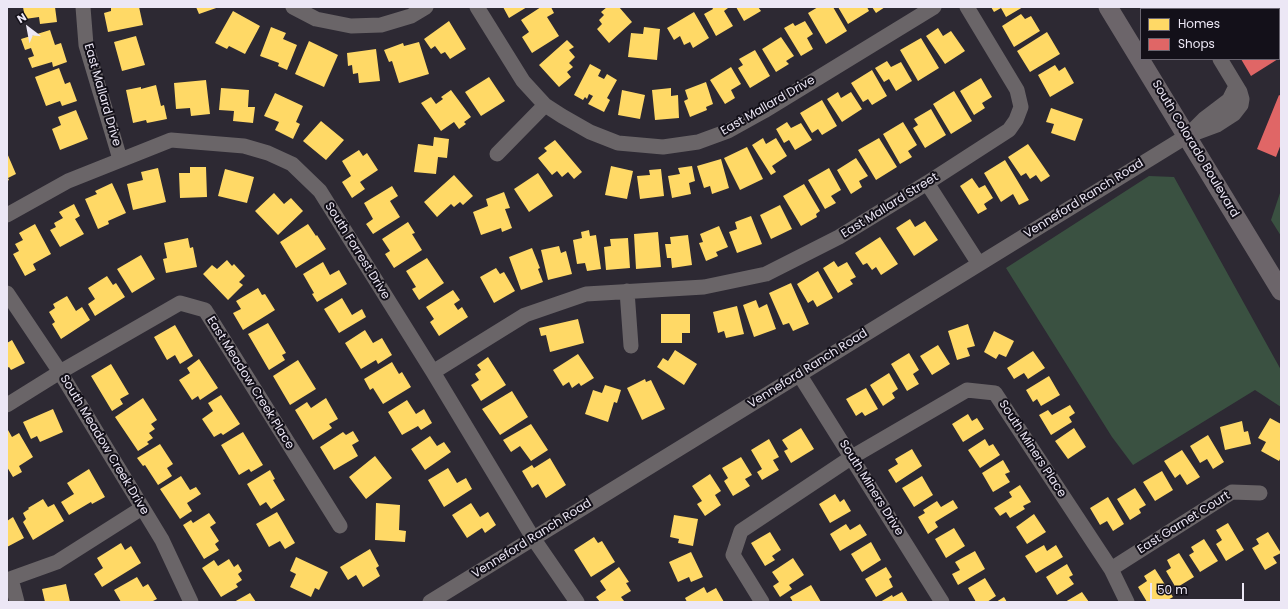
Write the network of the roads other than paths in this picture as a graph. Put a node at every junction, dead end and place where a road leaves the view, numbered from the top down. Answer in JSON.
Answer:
{"nodes":[{"id":1,"x":83,"y":7,"type":"edge"},
{"id":2,"x":292,"y":7,"type":"edge"},
{"id":3,"x":426,"y":7,"type":"edge"},
{"id":4,"x":477,"y":7,"type":"edge"},
{"id":5,"x":934,"y":7,"type":"edge"},
{"id":6,"x":967,"y":7,"type":"edge"},
{"id":7,"x":1108,"y":7,"type":"edge"},
{"id":8,"x":1140,"y":59,"type":"edge"},
{"id":9,"x":1140,"y":60,"type":"edge"},
{"id":10,"x":1221,"y":60,"type":"edge"},
{"id":11,"x":545,"y":105,"type":"junction"},
{"id":12,"x":1187,"y":136,"type":"junction"},
{"id":13,"x":497,"y":154,"type":"dead end"},
{"id":14,"x":120,"y":160,"type":"junction"},
{"id":15,"x":927,"y":183,"type":"junction"},
{"id":16,"x":7,"y":215,"type":"edge"},
{"id":17,"x":979,"y":264,"type":"junction"},
{"id":18,"x":627,"y":291,"type":"junction"},
{"id":19,"x":1281,"y":292,"type":"edge"},
{"id":20,"x":7,"y":293,"type":"edge"},
{"id":21,"x":630,"y":346,"type":"dead end"},
{"id":22,"x":60,"y":372,"type":"junction"},
{"id":23,"x":433,"y":372,"type":"junction"},
{"id":24,"x":799,"y":374,"type":"junction"},
{"id":25,"x":7,"y":405,"type":"edge"},
{"id":26,"x":852,"y":457,"type":"junction"},
{"id":27,"x":1260,"y":493,"type":"dead end"},
{"id":28,"x":142,"y":508,"type":"junction"},
{"id":29,"x":340,"y":526,"type":"dead end"},
{"id":30,"x":533,"y":538,"type":"junction"},
{"id":31,"x":1111,"y":569,"type":"junction"},
{"id":32,"x":9,"y":580,"type":"edge"},
{"id":33,"x":18,"y":602,"type":"edge"},
{"id":34,"x":191,"y":602,"type":"edge"},
{"id":35,"x":430,"y":602,"type":"edge"},
{"id":36,"x":577,"y":602,"type":"edge"},
{"id":37,"x":762,"y":602,"type":"edge"},
{"id":38,"x":942,"y":602,"type":"edge"},
{"id":39,"x":1127,"y":602,"type":"edge"}],
"edges":[{"from":1,"to":14,"type":"street","name":"East Mallard Drive"},
{"from":2,"to":3,"type":"street"},
{"from":4,"to":11,"type":"street","name":"East Mallard Drive"},
{"from":5,"to":11,"type":"street","name":"East Mallard Drive"},
{"from":6,"to":15,"type":"street","name":"East Mallard Street"},
{"from":7,"to":8,"type":"main road","name":"South Colorado Boulevard"},
{"from":9,"to":12,"type":"main road","name":"South Colorado Boulevard"},
{"from":10,"to":12,"type":"street","name":"Venneford Ranch Road"},
{"from":11,"to":13,"type":"street"},
{"from":12,"to":17,"type":"street","name":"Venneford Ranch Road"},
{"from":12,"to":19,"type":"main road","name":"South Colorado Boulevard"},
{"from":14,"to":16,"type":"street","name":"South Forrest Drive"},
{"from":14,"to":23,"type":"street","name":"South Forrest Drive"},
{"from":15,"to":17,"type":"street"},
{"from":15,"to":18,"type":"street","name":"East Mallard Street"},
{"from":17,"to":24,"type":"street","name":"Venneford Ranch Road"},
{"from":18,"to":21,"type":"street"},
{"from":18,"to":23,"type":"street","name":"East Mallard Street"},
{"from":20,"to":22,"type":"street","name":"South Meadow Creek Drive"},
{"from":22,"to":25,"type":"street","name":"East Meadow Creek Place"},
{"from":22,"to":28,"type":"street","name":"South Meadow Creek Drive"},
{"from":22,"to":29,"type":"street","name":"East Meadow Creek Place"},
{"from":23,"to":30,"type":"street","name":"South Forrest Drive"},
{"from":24,"to":26,"type":"street","name":"South Miners Drive"},
{"from":24,"to":30,"type":"street","name":"Venneford Ranch Road"},
{"from":26,"to":31,"type":"street","name":"South Miners Place"},
{"from":26,"to":37,"type":"street"},
{"from":26,"to":38,"type":"street","name":"South Miners Drive"},
{"from":27,"to":31,"type":"street","name":"East Garnet Court"},
{"from":28,"to":32,"type":"street"},
{"from":28,"to":34,"type":"street","name":"South Meadow Creek Drive"},
{"from":30,"to":35,"type":"street","name":"Venneford Ranch Road"},
{"from":30,"to":36,"type":"street","name":"South Forrest Drive"},
{"from":31,"to":39,"type":"street","name":"South Miners Place"},
{"from":32,"to":33,"type":"street"}]}
